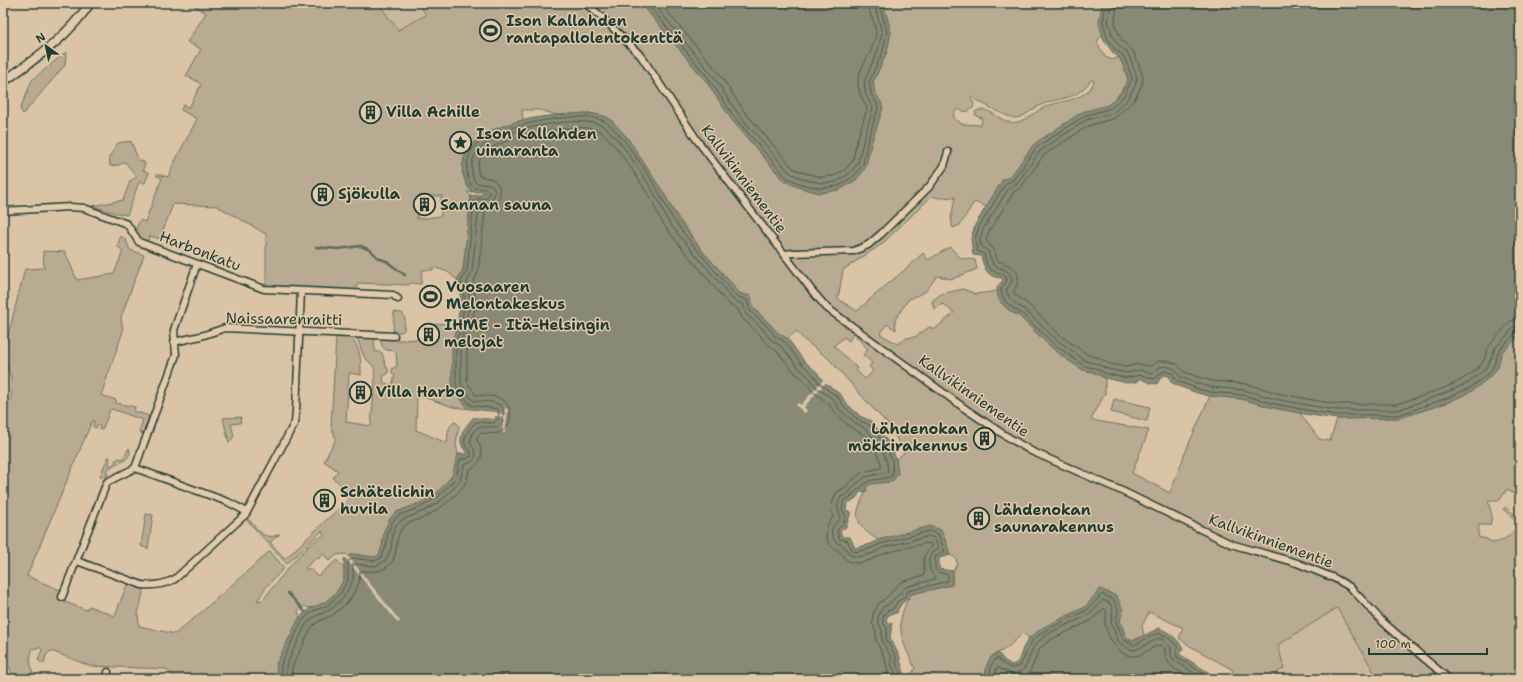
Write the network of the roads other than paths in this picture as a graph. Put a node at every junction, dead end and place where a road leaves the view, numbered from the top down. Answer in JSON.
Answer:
{"nodes":[{"id":1,"x":90,"y":3,"type":"edge"},
{"id":2,"x":585,"y":3,"type":"edge"},
{"id":3,"x":3,"y":82,"type":"edge"},
{"id":4,"x":948,"y":152,"type":"dead end"},
{"id":5,"x":3,"y":211,"type":"edge"},
{"id":6,"x":784,"y":254,"type":"junction"},
{"id":7,"x":197,"y":264,"type":"junction"},
{"id":8,"x":301,"y":291,"type":"junction"},
{"id":9,"x":398,"y":299,"type":"dead end"},
{"id":10,"x":300,"y":331,"type":"junction"},
{"id":11,"x":394,"y":336,"type":"dead end"},
{"id":12,"x":174,"y":342,"type":"junction"},
{"id":13,"x":135,"y":468,"type":"junction"},
{"id":14,"x":247,"y":512,"type":"junction"},
{"id":15,"x":77,"y":561,"type":"junction"},
{"id":16,"x":62,"y":597,"type":"dead end"},
{"id":17,"x":108,"y":672,"type":"dead end"},
{"id":18,"x":107,"y":679,"type":"edge"},
{"id":19,"x":1449,"y":679,"type":"edge"}],
"edges":[{"from":1,"to":3,"type":"street"},
{"from":2,"to":6,"type":"street","name":"Kallvikinniementie"},
{"from":4,"to":6,"type":"street"},
{"from":5,"to":7,"type":"street","name":"Harbonkatu"},
{"from":6,"to":19,"type":"street","name":"Kallvikinniementie"},
{"from":7,"to":8,"type":"street","name":"Harbonkatu"},
{"from":7,"to":12,"type":"street"},
{"from":8,"to":9,"type":"street","name":"Harbonkatu"},
{"from":8,"to":10,"type":"street"},
{"from":10,"to":11,"type":"street","name":"Naissaarenraitti"},
{"from":10,"to":12,"type":"street","name":"Naissaarenraitti"},
{"from":10,"to":14,"type":"street"},
{"from":12,"to":13,"type":"street"},
{"from":13,"to":14,"type":"street"},
{"from":13,"to":15,"type":"street"},
{"from":14,"to":15,"type":"street"},
{"from":15,"to":16,"type":"street"},
{"from":17,"to":18,"type":"street"}]}
